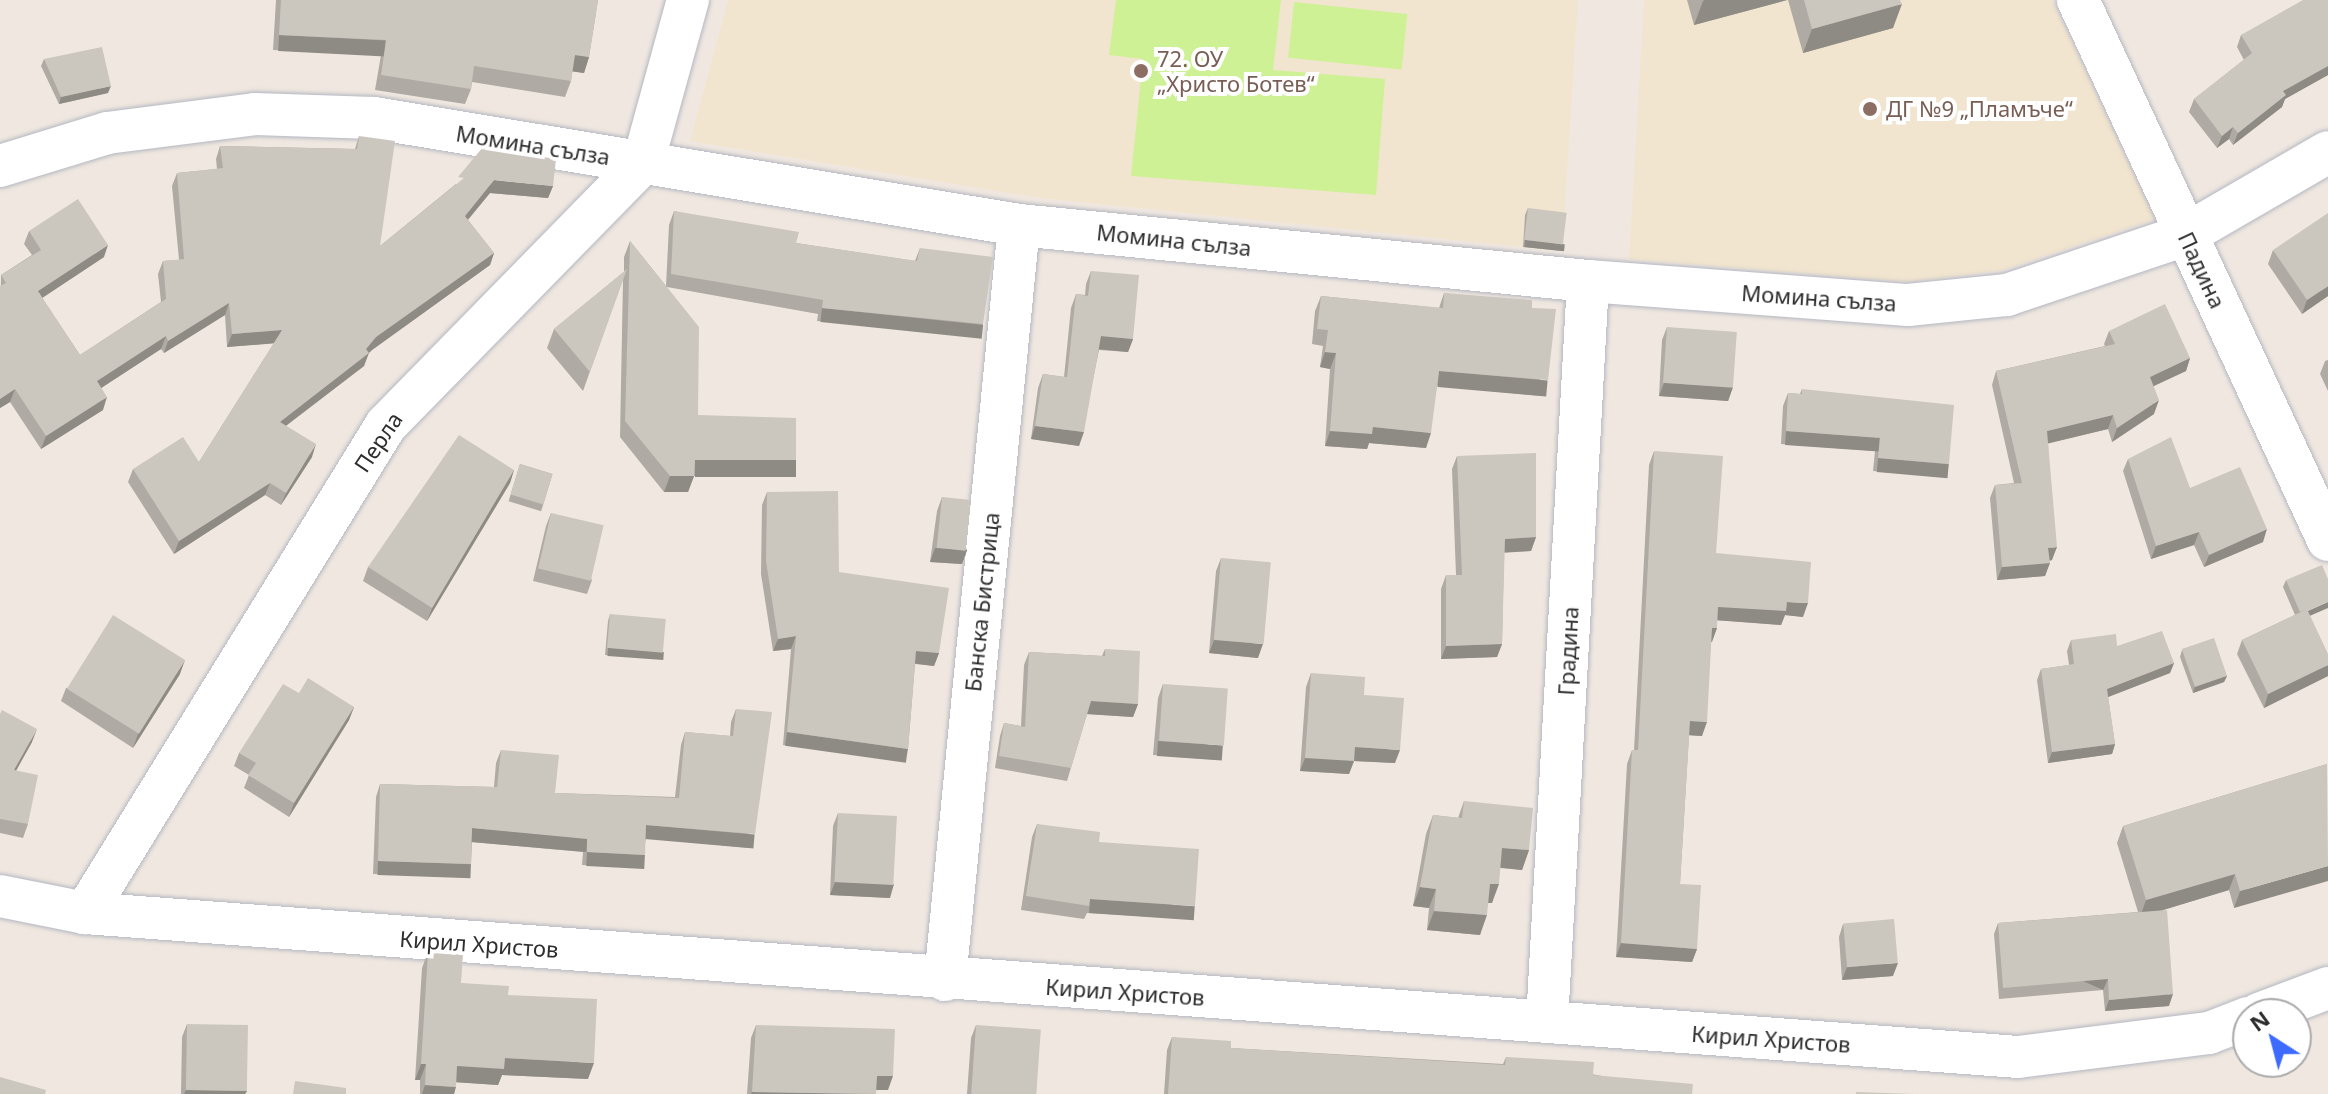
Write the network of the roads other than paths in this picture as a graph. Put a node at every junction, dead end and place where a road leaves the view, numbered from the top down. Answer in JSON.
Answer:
{"nodes":[{"id":1,"x":688,"y":0,"type":"edge"},
{"id":2,"x":2078,"y":0,"type":"edge"},
{"id":3,"x":2328,"y":152,"type":"edge"},
{"id":4,"x":643,"y":163,"type":"junction"},
{"id":5,"x":0,"y":166,"type":"edge"},
{"id":6,"x":1019,"y":225,"type":"junction"},
{"id":7,"x":2185,"y":235,"type":"junction"},
{"id":8,"x":1588,"y":281,"type":"junction"},
{"id":9,"x":2328,"y":540,"type":"edge"},
{"id":10,"x":0,"y":896,"type":"edge"},
{"id":11,"x":85,"y":913,"type":"junction"},
{"id":12,"x":945,"y":980,"type":"junction"},
{"id":13,"x":2328,"y":988,"type":"edge"},
{"id":14,"x":2301,"y":998,"type":"edge"},
{"id":15,"x":1547,"y":1022,"type":"junction"},
{"id":16,"x":2232,"y":1024,"type":"edge"}],
"edges":[{"from":1,"to":4,"type":"street","name":"Перла"},
{"from":2,"to":7,"type":"street","name":"Падина"},
{"from":3,"to":7,"type":"street","name":"Момина сълза"},
{"from":4,"to":5,"type":"street","name":"Момина сълза"},
{"from":4,"to":6,"type":"street","name":"Момина сълза"},
{"from":4,"to":11,"type":"street","name":"Перла"},
{"from":6,"to":8,"type":"street","name":"Момина сълза"},
{"from":6,"to":12,"type":"street","name":"Банска Бистрица"},
{"from":7,"to":8,"type":"street","name":"Момина сълза"},
{"from":7,"to":9,"type":"street","name":"Падина"},
{"from":8,"to":15,"type":"street","name":"Градина"},
{"from":10,"to":11,"type":"street","name":"Кирил Христов"},
{"from":11,"to":12,"type":"street","name":"Кирил Христов"},
{"from":12,"to":15,"type":"street","name":"Кирил Христов"},
{"from":13,"to":14,"type":"street"},
{"from":15,"to":16,"type":"street","name":"Кирил Христов"}]}
